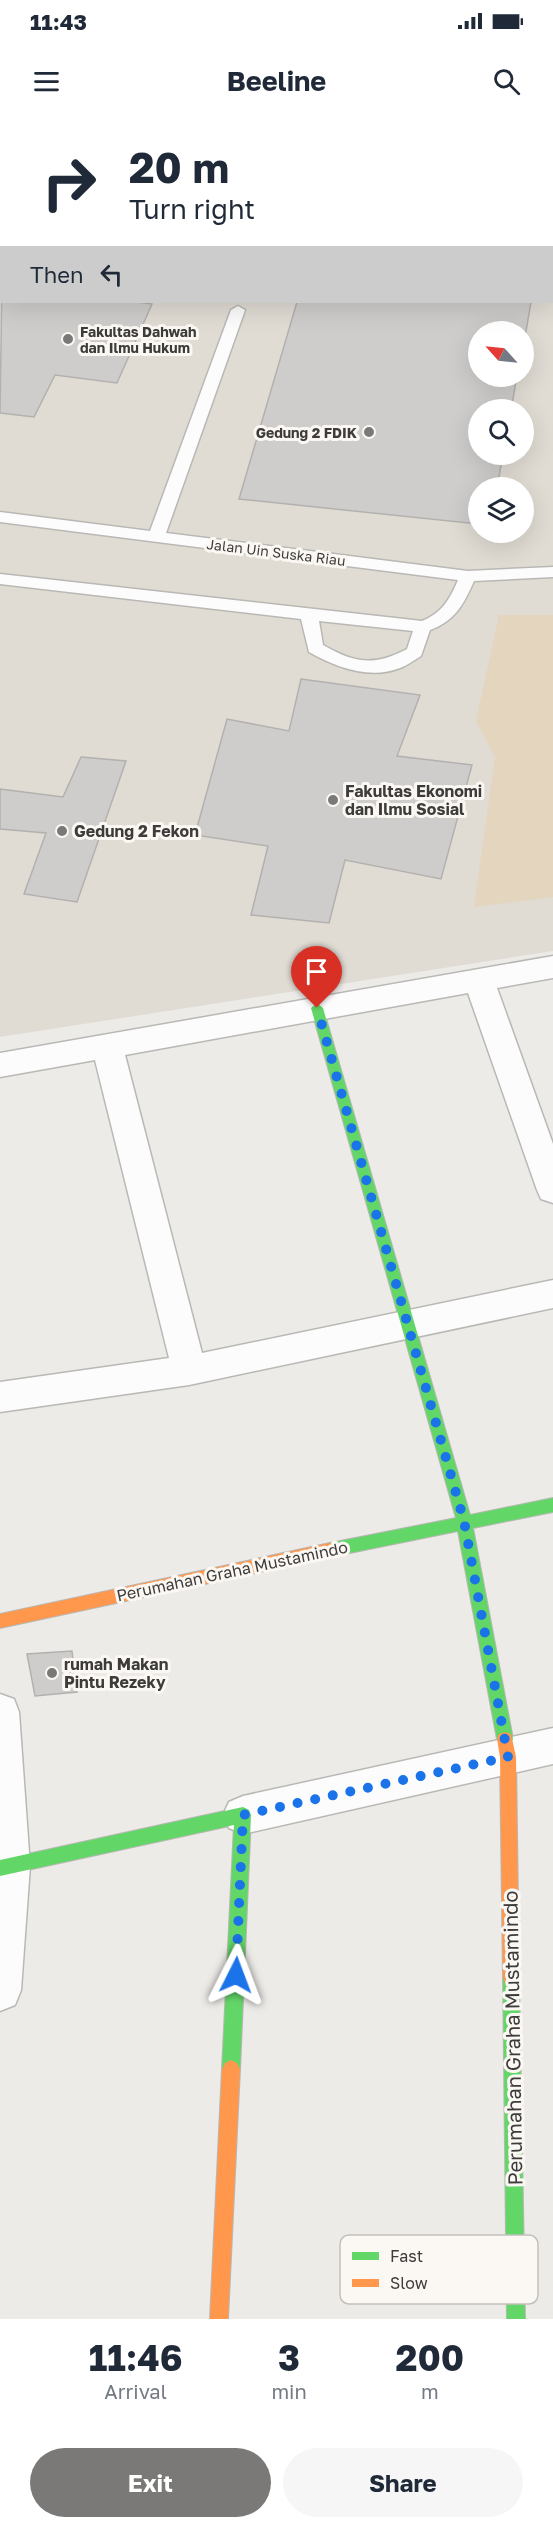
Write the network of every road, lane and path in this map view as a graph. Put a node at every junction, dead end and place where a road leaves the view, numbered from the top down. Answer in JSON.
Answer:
{"nodes":[{"id":1,"x":238,"y":310,"type":"dead end"},
{"id":2,"x":0,"y":517,"type":"edge"},
{"id":3,"x":156,"y":537,"type":"junction"},
{"id":4,"x":553,"y":572,"type":"edge"},
{"id":5,"x":468,"y":576,"type":"junction"},
{"id":6,"x":0,"y":579,"type":"edge"},
{"id":7,"x":309,"y":614,"type":"junction"},
{"id":8,"x":423,"y":627,"type":"junction"},
{"id":9,"x":553,"y":967,"type":"edge"},
{"id":10,"x":479,"y":980,"type":"junction"},
{"id":11,"x":317,"y":1008,"type":"junction"},
{"id":12,"x":107,"y":1046,"type":"junction"},
{"id":13,"x":0,"y":1065,"type":"edge"},
{"id":14,"x":553,"y":1190,"type":"edge"},
{"id":15,"x":553,"y":1294,"type":"edge"},
{"id":16,"x":409,"y":1325,"type":"junction"},
{"id":17,"x":189,"y":1370,"type":"junction"},
{"id":18,"x":0,"y":1397,"type":"edge"},
{"id":19,"x":553,"y":1505,"type":"edge"},
{"id":20,"x":464,"y":1521,"type":"junction"},
{"id":21,"x":0,"y":1621,"type":"edge"},
{"id":22,"x":0,"y":1712,"type":"edge"},
{"id":23,"x":553,"y":1746,"type":"edge"},
{"id":24,"x":508,"y":1757,"type":"junction"},
{"id":25,"x":243,"y":1815,"type":"junction"},
{"id":26,"x":5,"y":1867,"type":"edge"},
{"id":27,"x":0,"y":1990,"type":"edge"},
{"id":28,"x":515,"y":2235,"type":"edge"},
{"id":29,"x":516,"y":2304,"type":"edge"},
{"id":30,"x":219,"y":2319,"type":"edge"},
{"id":31,"x":516,"y":2319,"type":"edge"}],
"edges":[{"from":1,"to":3,"type":"lane"},
{"from":2,"to":3,"type":"lane","name":"Jalan Uin Suska Riau"},
{"from":3,"to":5,"type":"lane","name":"Jalan Uin Suska Riau"},
{"from":4,"to":5,"type":"lane","name":"Jalan Uin Suska Riau"},
{"from":5,"to":8,"type":"lane"},
{"from":6,"to":7,"type":"lane"},
{"from":7,"to":8,"type":"lane"},
{"from":7,"to":8,"type":"lane"},
{"from":9,"to":10,"type":"street"},
{"from":10,"to":11,"type":"street"},
{"from":10,"to":14,"type":"street"},
{"from":11,"to":12,"type":"street"},
{"from":11,"to":16,"type":"street"},
{"from":12,"to":13,"type":"street"},
{"from":12,"to":17,"type":"street"},
{"from":15,"to":16,"type":"street"},
{"from":16,"to":17,"type":"street"},
{"from":16,"to":20,"type":"street"},
{"from":17,"to":18,"type":"street"},
{"from":19,"to":20,"type":"street","name":"Perumahan Graha Mustamindo"},
{"from":20,"to":21,"type":"street","name":"Perumahan Graha Mustamindo"},
{"from":20,"to":24,"type":"street","name":"Perumahan Graha Mustamindo"},
{"from":22,"to":26,"type":"street"},
{"from":23,"to":24,"type":"street"},
{"from":24,"to":25,"type":"street"},
{"from":24,"to":28,"type":"street","name":"Perumahan Graha Mustamindo"},
{"from":25,"to":26,"type":"street"},
{"from":25,"to":30,"type":"street"},
{"from":26,"to":27,"type":"street"},
{"from":29,"to":31,"type":"street","name":"Perumahan Graha Mustamindo"}]}
